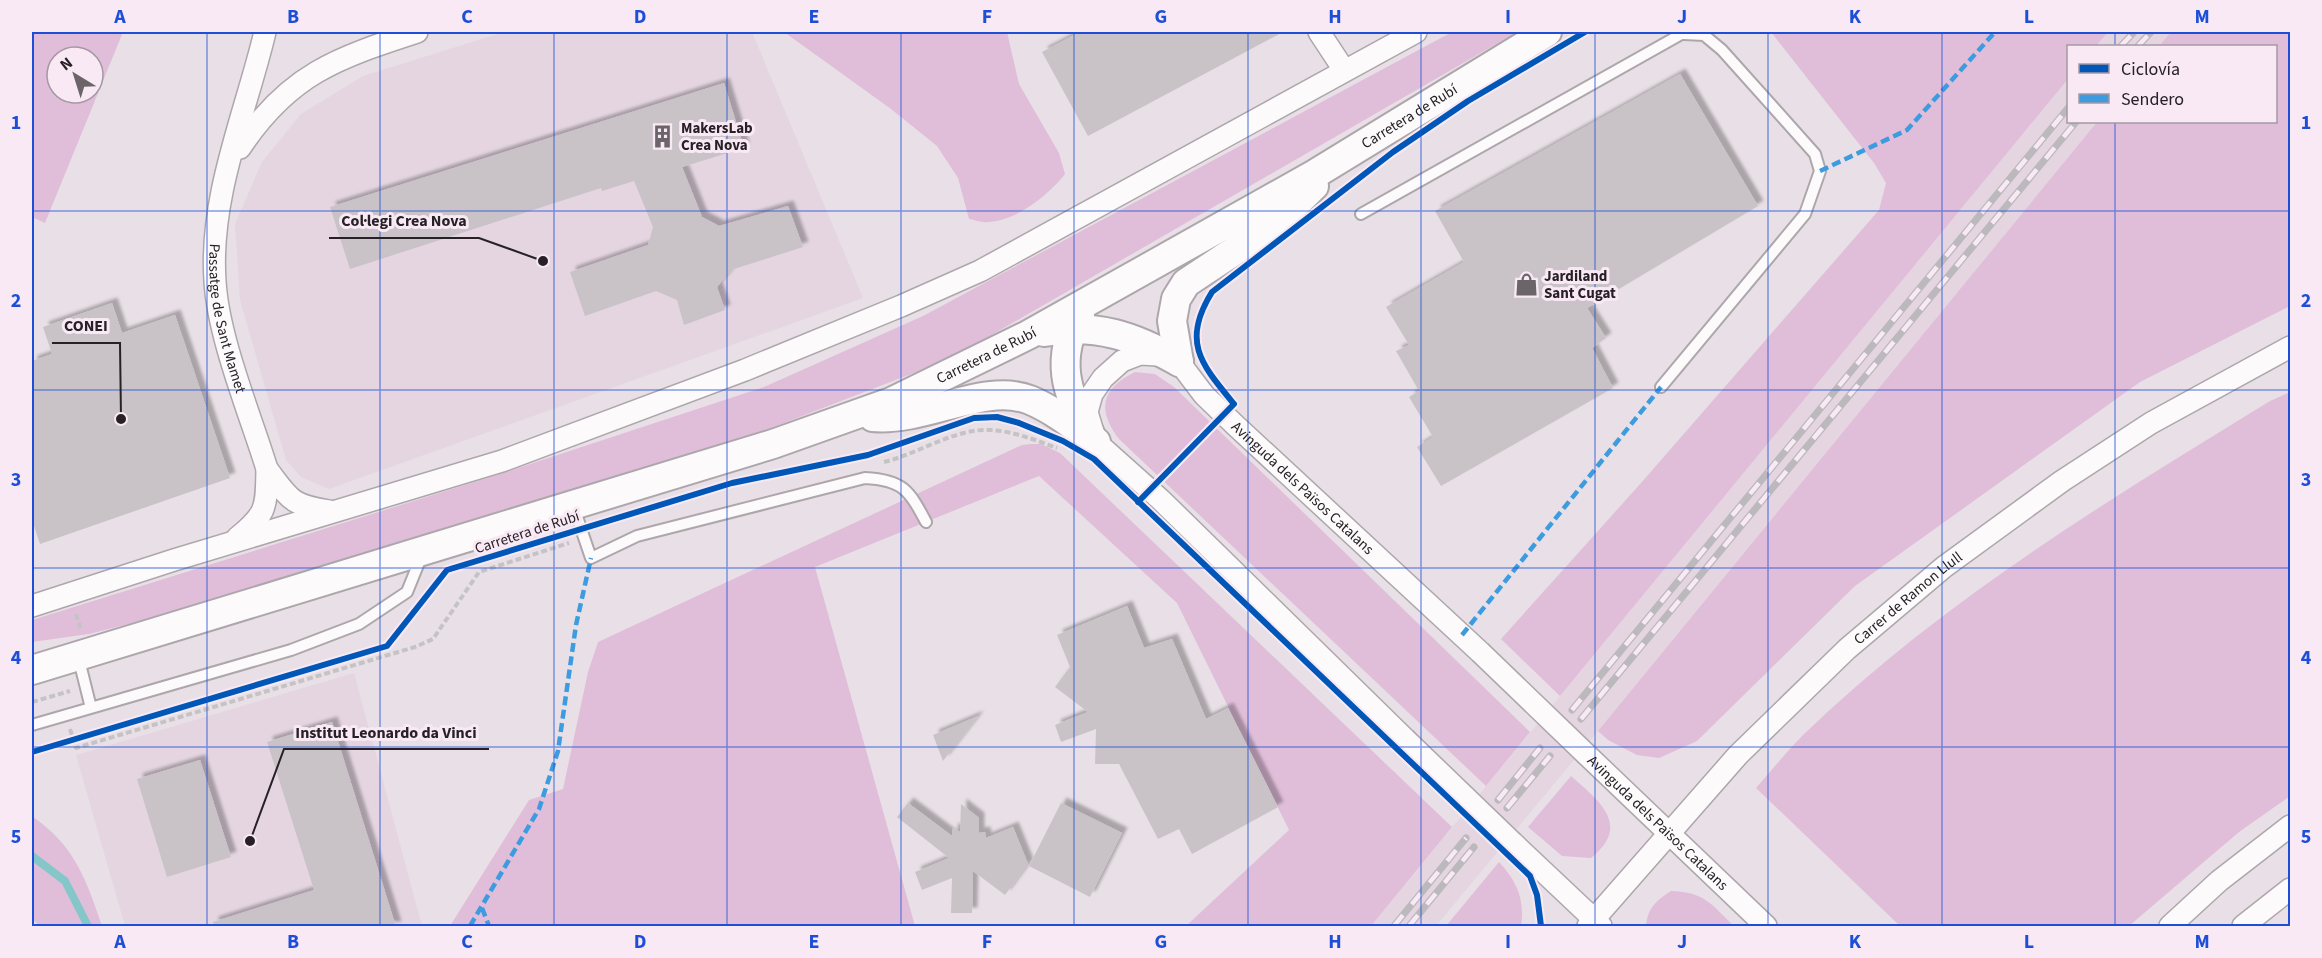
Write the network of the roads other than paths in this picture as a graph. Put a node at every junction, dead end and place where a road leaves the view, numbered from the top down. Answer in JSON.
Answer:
{"nodes":[{"id":1,"x":417,"y":32,"type":"edge"},
{"id":2,"x":1319,"y":32,"type":"edge"},
{"id":3,"x":1547,"y":32,"type":"edge"},
{"id":4,"x":266,"y":33,"type":"edge"},
{"id":5,"x":1409,"y":33,"type":"edge"},
{"id":6,"x":1684,"y":33,"type":"edge"},
{"id":7,"x":1344,"y":70,"type":"junction"},
{"id":8,"x":1340,"y":159,"type":"junction"},
{"id":9,"x":230,"y":164,"type":"junction"},
{"id":10,"x":1361,"y":214,"type":"dead end"},
{"id":11,"x":1091,"y":301,"type":"junction"},
{"id":12,"x":1072,"y":327,"type":"junction"},
{"id":13,"x":1028,"y":335,"type":"junction"},
{"id":14,"x":2290,"y":347,"type":"edge"},
{"id":15,"x":1179,"y":362,"type":"junction"},
{"id":16,"x":1661,"y":387,"type":"dead end"},
{"id":17,"x":858,"y":416,"type":"junction"},
{"id":18,"x":1096,"y":442,"type":"junction"},
{"id":19,"x":267,"y":469,"type":"junction"},
{"id":20,"x":573,"y":505,"type":"junction"},
{"id":21,"x":333,"y":512,"type":"junction"},
{"id":22,"x":926,"y":522,"type":"dead end"},
{"id":23,"x":229,"y":544,"type":"junction"},
{"id":24,"x":425,"y":548,"type":"junction"},
{"id":25,"x":32,"y":606,"type":"edge"},
{"id":26,"x":79,"y":642,"type":"junction"},
{"id":27,"x":32,"y":670,"type":"edge"},
{"id":28,"x":90,"y":708,"type":"junction"},
{"id":29,"x":32,"y":725,"type":"edge"},
{"id":30,"x":2290,"y":826,"type":"edge"},
{"id":31,"x":1668,"y":834,"type":"junction"},
{"id":32,"x":2290,"y":889,"type":"edge"},
{"id":33,"x":1595,"y":925,"type":"edge"},
{"id":34,"x":1766,"y":927,"type":"edge"},
{"id":35,"x":2170,"y":927,"type":"edge"},
{"id":36,"x":2243,"y":927,"type":"edge"}],
"edges":[{"from":1,"to":9,"type":"street","name":"Passatge de Sant Mamet"},
{"from":2,"to":7,"type":"street"},
{"from":3,"to":8,"type":"main road","name":"Carretera de Rubí"},
{"from":4,"to":9,"type":"street","name":"Passatge de Sant Mamet"},
{"from":5,"to":7,"type":"street"},
{"from":6,"to":10,"type":"lane"},
{"from":6,"to":16,"type":"lane"},
{"from":7,"to":21,"type":"street"},
{"from":8,"to":11,"type":"main road","name":"Carretera de Rubí"},
{"from":8,"to":15,"type":"main road"},
{"from":9,"to":19,"type":"street","name":"Passatge de Sant Mamet"},
{"from":11,"to":12,"type":"main road"},
{"from":11,"to":13,"type":"main road","name":"Carretera de Rubí"},
{"from":12,"to":13,"type":"main road"},
{"from":12,"to":15,"type":"main road"},
{"from":12,"to":18,"type":"main road"},
{"from":13,"to":17,"type":"main road","name":"Carretera de Rubí"},
{"from":14,"to":31,"type":"street","name":"Carrer de Ramon Llull"},
{"from":15,"to":18,"type":"street"},
{"from":15,"to":31,"type":"street","name":"Avinguda dels Països Catalans","bridge":true},
{"from":17,"to":18,"type":"main road"},
{"from":17,"to":20,"type":"main road","name":"Carretera de Rubí"},
{"from":18,"to":33,"type":"street","bridge":true},
{"from":19,"to":21,"type":"street","name":"Passatge de Sant Mamet"},
{"from":19,"to":23,"type":"street","name":"Passatge de Sant Mamet"},
{"from":20,"to":22,"type":"lane"},
{"from":20,"to":24,"type":"main road","name":"Carretera de Rubí"},
{"from":21,"to":23,"type":"street"},
{"from":23,"to":25,"type":"street"},
{"from":24,"to":26,"type":"main road","name":"Carretera de Rubí"},
{"from":24,"to":28,"type":"lane"},
{"from":26,"to":27,"type":"main road","name":"Carretera de Rubí"},
{"from":26,"to":28,"type":"lane"},
{"from":28,"to":29,"type":"lane"},
{"from":30,"to":35,"type":"street"},
{"from":31,"to":33,"type":"street","name":"Carrer de Ramon Llull"},
{"from":31,"to":34,"type":"street","name":"Avinguda dels Països Catalans"},
{"from":32,"to":36,"type":"street"}]}
